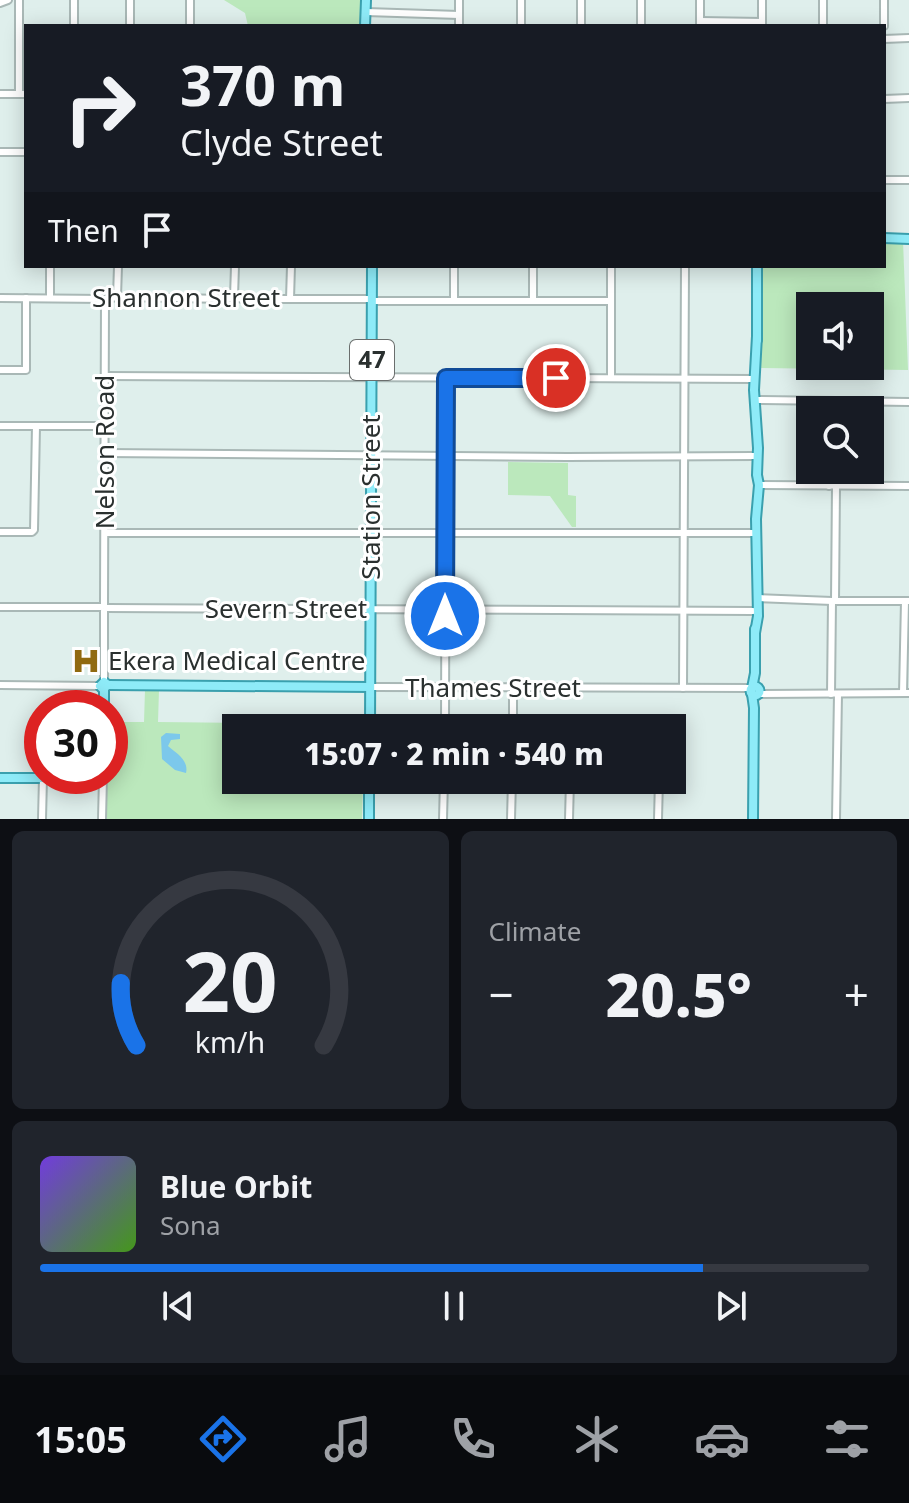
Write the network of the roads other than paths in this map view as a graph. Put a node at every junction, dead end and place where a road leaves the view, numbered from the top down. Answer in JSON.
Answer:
{"nodes":[{"id":1,"x":8,"y":0,"type":"edge"},
{"id":2,"x":19,"y":0,"type":"edge"},
{"id":3,"x":74,"y":0,"type":"edge"},
{"id":4,"x":130,"y":0,"type":"edge"},
{"id":5,"x":190,"y":0,"type":"edge"},
{"id":6,"x":366,"y":0,"type":"edge"},
{"id":7,"x":459,"y":0,"type":"edge"},
{"id":8,"x":521,"y":0,"type":"edge"},
{"id":9,"x":581,"y":0,"type":"edge"},
{"id":10,"x":641,"y":0,"type":"edge"},
{"id":11,"x":700,"y":0,"type":"edge"},
{"id":12,"x":762,"y":0,"type":"edge"},
{"id":13,"x":823,"y":0,"type":"edge"},
{"id":14,"x":884,"y":0,"type":"edge"},
{"id":15,"x":0,"y":3,"type":"edge"},
{"id":16,"x":366,"y":12,"type":"junction"},
{"id":17,"x":459,"y":15,"type":"junction"},
{"id":18,"x":74,"y":24,"type":"edge"},
{"id":19,"x":130,"y":24,"type":"edge"},
{"id":20,"x":190,"y":24,"type":"edge"},
{"id":21,"x":365,"y":24,"type":"edge"},
{"id":22,"x":459,"y":24,"type":"edge"},
{"id":23,"x":521,"y":24,"type":"edge"},
{"id":24,"x":581,"y":24,"type":"edge"},
{"id":25,"x":641,"y":24,"type":"edge"},
{"id":26,"x":700,"y":24,"type":"edge"},
{"id":27,"x":762,"y":24,"type":"edge"},
{"id":28,"x":823,"y":24,"type":"edge"},
{"id":29,"x":884,"y":24,"type":"edge"},
{"id":30,"x":909,"y":38,"type":"edge"},
{"id":31,"x":886,"y":39,"type":"edge"},
{"id":32,"x":0,"y":94,"type":"edge"},
{"id":33,"x":22,"y":94,"type":"edge"},
{"id":34,"x":909,"y":98,"type":"edge"},
{"id":35,"x":886,"y":99,"type":"edge"},
{"id":36,"x":0,"y":152,"type":"edge"},
{"id":37,"x":24,"y":152,"type":"edge"},
{"id":38,"x":886,"y":180,"type":"edge"},
{"id":39,"x":909,"y":180,"type":"edge"},
{"id":40,"x":886,"y":238,"type":"edge"},
{"id":41,"x":909,"y":239,"type":"edge"},
{"id":42,"x":50,"y":268,"type":"edge"},
{"id":43,"x":118,"y":268,"type":"edge"},
{"id":44,"x":235,"y":268,"type":"edge"},
{"id":45,"x":291,"y":268,"type":"edge"},
{"id":46,"x":372,"y":268,"type":"edge"},
{"id":47,"x":454,"y":268,"type":"edge"},
{"id":48,"x":533,"y":268,"type":"edge"},
{"id":49,"x":611,"y":268,"type":"edge"},
{"id":50,"x":685,"y":268,"type":"edge"},
{"id":51,"x":757,"y":268,"type":"edge"},
{"id":52,"x":117,"y":297,"type":"junction"},
{"id":53,"x":234,"y":297,"type":"junction"},
{"id":54,"x":0,"y":298,"type":"edge"},
{"id":55,"x":26,"y":298,"type":"junction"},
{"id":56,"x":50,"y":298,"type":"junction"},
{"id":57,"x":105,"y":299,"type":"junction"},
{"id":58,"x":290,"y":299,"type":"junction"},
{"id":59,"x":372,"y":300,"type":"junction"},
{"id":60,"x":454,"y":301,"type":"junction"},
{"id":61,"x":533,"y":301,"type":"junction"},
{"id":62,"x":611,"y":301,"type":"junction"},
{"id":63,"x":757,"y":358,"type":"junction"},
{"id":64,"x":0,"y":370,"type":"edge"},
{"id":65,"x":105,"y":376,"type":"junction"},
{"id":66,"x":371,"y":377,"type":"junction"},
{"id":67,"x":446,"y":378,"type":"junction"},
{"id":68,"x":611,"y":378,"type":"junction"},
{"id":69,"x":685,"y":378,"type":"junction"},
{"id":70,"x":754,"y":379,"type":"junction"},
{"id":71,"x":909,"y":402,"type":"edge"},
{"id":72,"x":756,"y":403,"type":"junction"},
{"id":73,"x":884,"y":403,"type":"edge"},
{"id":74,"x":796,"y":405,"type":"edge"},
{"id":75,"x":0,"y":426,"type":"edge"},
{"id":76,"x":36,"y":426,"type":"junction"},
{"id":77,"x":105,"y":426,"type":"junction"},
{"id":78,"x":756,"y":426,"type":"junction"},
{"id":79,"x":105,"y":453,"type":"junction"},
{"id":80,"x":372,"y":455,"type":"junction"},
{"id":81,"x":446,"y":456,"type":"junction"},
{"id":82,"x":754,"y":456,"type":"junction"},
{"id":83,"x":685,"y":457,"type":"junction"},
{"id":84,"x":759,"y":485,"type":"junction"},
{"id":85,"x":832,"y":486,"type":"junction"},
{"id":86,"x":909,"y":486,"type":"edge"},
{"id":87,"x":756,"y":519,"type":"junction"},
{"id":88,"x":0,"y":532,"type":"edge"},
{"id":89,"x":371,"y":532,"type":"junction"},
{"id":90,"x":105,"y":533,"type":"junction"},
{"id":91,"x":446,"y":533,"type":"junction"},
{"id":92,"x":756,"y":533,"type":"junction"},
{"id":93,"x":684,"y":534,"type":"junction"},
{"id":94,"x":755,"y":575,"type":"junction"},
{"id":95,"x":757,"y":600,"type":"junction"},
{"id":96,"x":834,"y":601,"type":"junction"},
{"id":97,"x":907,"y":601,"type":"edge"},
{"id":98,"x":0,"y":607,"type":"edge"},
{"id":99,"x":104,"y":608,"type":"junction"},
{"id":100,"x":370,"y":610,"type":"junction"},
{"id":101,"x":445,"y":610,"type":"junction"},
{"id":102,"x":683,"y":611,"type":"junction"},
{"id":103,"x":753,"y":611,"type":"junction"},
{"id":104,"x":755,"y":633,"type":"junction"},
{"id":105,"x":0,"y":685,"type":"edge"},
{"id":106,"x":104,"y":686,"type":"junction"},
{"id":107,"x":370,"y":687,"type":"junction"},
{"id":108,"x":445,"y":688,"type":"junction"},
{"id":109,"x":513,"y":688,"type":"junction"},
{"id":110,"x":683,"y":688,"type":"junction"},
{"id":111,"x":104,"y":690,"type":"edge"},
{"id":112,"x":755,"y":691,"type":"junction"},
{"id":113,"x":906,"y":693,"type":"edge"},
{"id":114,"x":834,"y":694,"type":"junction"},
{"id":115,"x":370,"y":714,"type":"edge"},
{"id":116,"x":445,"y":714,"type":"edge"},
{"id":117,"x":513,"y":714,"type":"edge"},
{"id":118,"x":0,"y":778,"type":"edge"},
{"id":119,"x":24,"y":778,"type":"edge"},
{"id":120,"x":43,"y":794,"type":"edge"},
{"id":121,"x":103,"y":794,"type":"edge"},
{"id":122,"x":369,"y":794,"type":"edge"},
{"id":123,"x":444,"y":794,"type":"edge"},
{"id":124,"x":512,"y":794,"type":"edge"},
{"id":125,"x":570,"y":794,"type":"edge"},
{"id":126,"x":659,"y":794,"type":"edge"},
{"id":127,"x":753,"y":818,"type":"edge"},
{"id":128,"x":42,"y":819,"type":"edge"},
{"id":129,"x":102,"y":819,"type":"edge"},
{"id":130,"x":369,"y":819,"type":"edge"},
{"id":131,"x":443,"y":819,"type":"edge"},
{"id":132,"x":511,"y":819,"type":"edge"},
{"id":133,"x":569,"y":819,"type":"edge"},
{"id":134,"x":658,"y":819,"type":"edge"},
{"id":135,"x":836,"y":819,"type":"edge"}],
"edges":[{"from":1,"to":15,"type":"street"},
{"from":2,"to":33,"type":"street"},
{"from":3,"to":18,"type":"street"},
{"from":4,"to":19,"type":"street"},
{"from":5,"to":20,"type":"street"},
{"from":6,"to":16,"type":"main road"},
{"from":7,"to":17,"type":"street"},
{"from":8,"to":23,"type":"street"},
{"from":9,"to":24,"type":"street"},
{"from":10,"to":25,"type":"street"},
{"from":11,"to":26,"type":"street"},
{"from":12,"to":27,"type":"street"},
{"from":13,"to":28,"type":"street"},
{"from":14,"to":29,"type":"street"},
{"from":16,"to":17,"type":"street"},
{"from":16,"to":21,"type":"main road"},
{"from":17,"to":22,"type":"street"},
{"from":26,"to":27,"type":"street"},
{"from":30,"to":31,"type":"street"},
{"from":32,"to":33,"type":"street"},
{"from":34,"to":35,"type":"street"},
{"from":36,"to":37,"type":"street"},
{"from":38,"to":39,"type":"street"},
{"from":40,"to":41,"type":"main road"},
{"from":42,"to":56,"type":"street"},
{"from":43,"to":52,"type":"street"},
{"from":44,"to":53,"type":"street"},
{"from":45,"to":58,"type":"street"},
{"from":46,"to":59,"type":"main road","name":"Station Street","number":"47"},
{"from":47,"to":60,"type":"street"},
{"from":48,"to":61,"type":"street"},
{"from":49,"to":62,"type":"street"},
{"from":50,"to":69,"type":"street"},
{"from":51,"to":63,"type":"main road"},
{"from":52,"to":53,"type":"street","name":"Shannon Street"},
{"from":52,"to":57,"type":"street","name":"Shannon Street"},
{"from":53,"to":58,"type":"street","name":"Shannon Street"},
{"from":54,"to":55,"type":"street","name":"Shannon Street"},
{"from":55,"to":56,"type":"street","name":"Shannon Street"},
{"from":55,"to":64,"type":"street"},
{"from":56,"to":57,"type":"street","name":"Shannon Street"},
{"from":57,"to":65,"type":"street","name":"Nelson Road"},
{"from":58,"to":59,"type":"street","name":"Shannon Street"},
{"from":59,"to":60,"type":"street","name":"Shannon Street"},
{"from":59,"to":66,"type":"main road","name":"Station Street","number":"47"},
{"from":60,"to":61,"type":"street","name":"Shannon Street"},
{"from":61,"to":62,"type":"street","name":"Shannon Street"},
{"from":62,"to":68,"type":"street"},
{"from":63,"to":70,"type":"main road"},
{"from":63,"to":72,"type":"main road"},
{"from":65,"to":66,"type":"street"},
{"from":65,"to":77,"type":"street","name":"Nelson Road"},
{"from":66,"to":67,"type":"street"},
{"from":66,"to":80,"type":"main road","name":"Station Street","number":"47"},
{"from":67,"to":68,"type":"street"},
{"from":67,"to":81,"type":"street"},
{"from":68,"to":69,"type":"street"},
{"from":69,"to":70,"type":"street"},
{"from":69,"to":83,"type":"street"},
{"from":70,"to":72,"type":"main road"},
{"from":71,"to":73,"type":"street"},
{"from":72,"to":74,"type":"street"},
{"from":72,"to":78,"type":"main road"},
{"from":75,"to":76,"type":"street"},
{"from":76,"to":77,"type":"street"},
{"from":76,"to":88,"type":"street"},
{"from":77,"to":79,"type":"street","name":"Nelson Road"},
{"from":78,"to":82,"type":"main road"},
{"from":78,"to":84,"type":"main road"},
{"from":79,"to":80,"type":"street"},
{"from":79,"to":90,"type":"street","name":"Nelson Road"},
{"from":80,"to":81,"type":"street"},
{"from":80,"to":89,"type":"main road","name":"Station Street","number":"47"},
{"from":81,"to":83,"type":"street"},
{"from":81,"to":91,"type":"street"},
{"from":82,"to":83,"type":"street"},
{"from":82,"to":87,"type":"main road"},
{"from":83,"to":93,"type":"street"},
{"from":84,"to":85,"type":"street"},
{"from":84,"to":87,"type":"main road"},
{"from":85,"to":86,"type":"street"},
{"from":85,"to":96,"type":"street"},
{"from":87,"to":92,"type":"main road"},
{"from":89,"to":90,"type":"street"},
{"from":89,"to":91,"type":"street"},
{"from":89,"to":100,"type":"main road","name":"Station Street","number":"47"},
{"from":90,"to":99,"type":"street","name":"Nelson Road"},
{"from":91,"to":93,"type":"street"},
{"from":91,"to":101,"type":"street"},
{"from":92,"to":93,"type":"street"},
{"from":92,"to":94,"type":"main road"},
{"from":93,"to":102,"type":"street"},
{"from":94,"to":95,"type":"main road"},
{"from":94,"to":103,"type":"main road"},
{"from":95,"to":96,"type":"street"},
{"from":95,"to":104,"type":"main road"},
{"from":96,"to":97,"type":"street"},
{"from":96,"to":114,"type":"street"},
{"from":97,"to":113,"type":"street"},
{"from":98,"to":99,"type":"street","name":"Severn Street"},
{"from":99,"to":100,"type":"street","name":"Severn Street"},
{"from":99,"to":106,"type":"street","name":"Nelson Road"},
{"from":100,"to":101,"type":"street","name":"Severn Street"},
{"from":100,"to":107,"type":"main road","name":"Station Street","number":"47"},
{"from":101,"to":102,"type":"street","name":"Severn Street"},
{"from":101,"to":108,"type":"street"},
{"from":102,"to":103,"type":"street","name":"Severn Street"},
{"from":102,"to":110,"type":"street"},
{"from":103,"to":104,"type":"main road"},
{"from":104,"to":112,"type":"main road"},
{"from":105,"to":106,"type":"street","name":"Thames Street"},
{"from":106,"to":107,"type":"main road","name":"Thames Street"},
{"from":106,"to":111,"type":"main road","name":"Nelson Road"},
{"from":107,"to":108,"type":"street","name":"Thames Street"},
{"from":107,"to":115,"type":"main road","name":"Station Street","number":"47"},
{"from":108,"to":109,"type":"street","name":"Thames Street"},
{"from":108,"to":116,"type":"street"},
{"from":109,"to":110,"type":"street","name":"Thames Street"},
{"from":109,"to":117,"type":"street"},
{"from":110,"to":112,"type":"street","name":"Thames Street"},
{"from":112,"to":114,"type":"street","name":"Thames Street"},
{"from":112,"to":127,"type":"main road"},
{"from":113,"to":114,"type":"street","name":"Thames Street"},
{"from":114,"to":135,"type":"street"},
{"from":118,"to":119,"type":"main road"},
{"from":120,"to":128,"type":"street"},
{"from":121,"to":129,"type":"street"},
{"from":122,"to":130,"type":"main road"},
{"from":123,"to":131,"type":"street"},
{"from":124,"to":132,"type":"street"},
{"from":125,"to":133,"type":"street"},
{"from":126,"to":134,"type":"street"}]}
